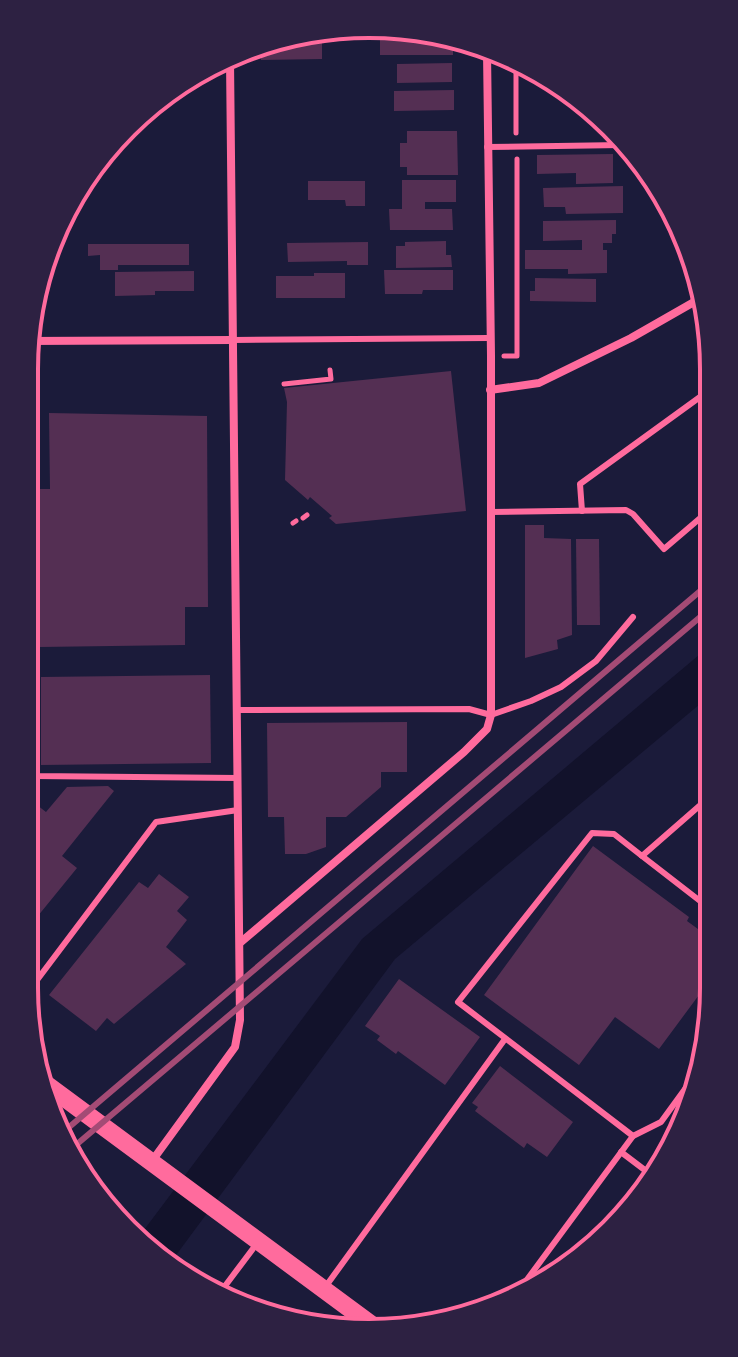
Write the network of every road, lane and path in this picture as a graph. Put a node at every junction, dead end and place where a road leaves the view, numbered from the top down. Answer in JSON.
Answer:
{"nodes":[{"id":1,"x":487,"y":60,"type":"edge"},
{"id":2,"x":230,"y":69,"type":"edge"},
{"id":3,"x":516,"y":73,"type":"edge"},
{"id":4,"x":613,"y":145,"type":"edge"},
{"id":5,"x":487,"y":147,"type":"junction"},
{"id":6,"x":516,"y":147,"type":"junction"},
{"id":7,"x":694,"y":302,"type":"edge"},
{"id":8,"x":489,"y":338,"type":"junction"},
{"id":9,"x":233,"y":340,"type":"junction"},
{"id":10,"x":40,"y":341,"type":"edge"},
{"id":11,"x":491,"y":356,"type":"junction"},
{"id":12,"x":330,"y":370,"type":"dead end"},
{"id":13,"x":284,"y":384,"type":"dead end"},
{"id":14,"x":490,"y":390,"type":"junction"},
{"id":15,"x":700,"y":397,"type":"edge"},
{"id":16,"x":582,"y":511,"type":"junction"},
{"id":17,"x":490,"y":512,"type":"junction"},
{"id":18,"x":700,"y":518,"type":"edge"},
{"id":19,"x":633,"y":617,"type":"dead end"},
{"id":20,"x":237,"y":710,"type":"junction"},
{"id":21,"x":491,"y":715,"type":"junction"},
{"id":22,"x":38,"y":776,"type":"edge"},
{"id":23,"x":238,"y":778,"type":"junction"},
{"id":24,"x":700,"y":805,"type":"edge"},
{"id":25,"x":238,"y":810,"type":"junction"},
{"id":26,"x":642,"y":856,"type":"junction"},
{"id":27,"x":700,"y":901,"type":"edge"},
{"id":28,"x":241,"y":942,"type":"junction"},
{"id":29,"x":38,"y":979,"type":"edge"},
{"id":30,"x":505,"y":1039,"type":"junction"},
{"id":31,"x":55,"y":1091,"type":"edge"},
{"id":32,"x":683,"y":1092,"type":"edge"},
{"id":33,"x":633,"y":1136,"type":"junction"},
{"id":34,"x":621,"y":1152,"type":"junction"},
{"id":35,"x":152,"y":1162,"type":"junction"},
{"id":36,"x":645,"y":1170,"type":"edge"},
{"id":37,"x":259,"y":1241,"type":"junction"},
{"id":38,"x":528,"y":1278,"type":"edge"},
{"id":39,"x":225,"y":1286,"type":"edge"},
{"id":40,"x":324,"y":1289,"type":"junction"},
{"id":41,"x":364,"y":1319,"type":"edge"}],
"edges":[{"from":1,"to":5,"type":"street"},
{"from":2,"to":9,"type":"street"},
{"from":3,"to":6,"type":"path"},
{"from":4,"to":6,"type":"lane"},
{"from":5,"to":6,"type":"lane"},
{"from":5,"to":8,"type":"street"},
{"from":6,"to":11,"type":"path"},
{"from":7,"to":14,"type":"street"},
{"from":8,"to":9,"type":"lane"},
{"from":8,"to":11,"type":"street"},
{"from":9,"to":10,"type":"street"},
{"from":9,"to":20,"type":"street"},
{"from":11,"to":14,"type":"street"},
{"from":12,"to":13,"type":"path"},
{"from":14,"to":17,"type":"street"},
{"from":15,"to":16,"type":"lane"},
{"from":16,"to":17,"type":"lane"},
{"from":16,"to":18,"type":"lane"},
{"from":17,"to":21,"type":"street"},
{"from":19,"to":21,"type":"lane"},
{"from":20,"to":21,"type":"lane"},
{"from":20,"to":23,"type":"street"},
{"from":21,"to":28,"type":"street"},
{"from":22,"to":23,"type":"lane"},
{"from":23,"to":25,"type":"street"},
{"from":24,"to":26,"type":"lane"},
{"from":25,"to":28,"type":"street"},
{"from":25,"to":29,"type":"lane"},
{"from":26,"to":27,"type":"lane"},
{"from":26,"to":30,"type":"lane"},
{"from":28,"to":35,"type":"street"},
{"from":30,"to":33,"type":"lane"},
{"from":30,"to":40,"type":"lane"},
{"from":31,"to":35,"type":"main road"},
{"from":32,"to":33,"type":"lane"},
{"from":33,"to":34,"type":"lane"},
{"from":34,"to":36,"type":"lane"},
{"from":34,"to":38,"type":"lane"},
{"from":35,"to":37,"type":"main road"},
{"from":37,"to":39,"type":"lane"},
{"from":37,"to":40,"type":"main road"},
{"from":40,"to":41,"type":"main road"}]}
